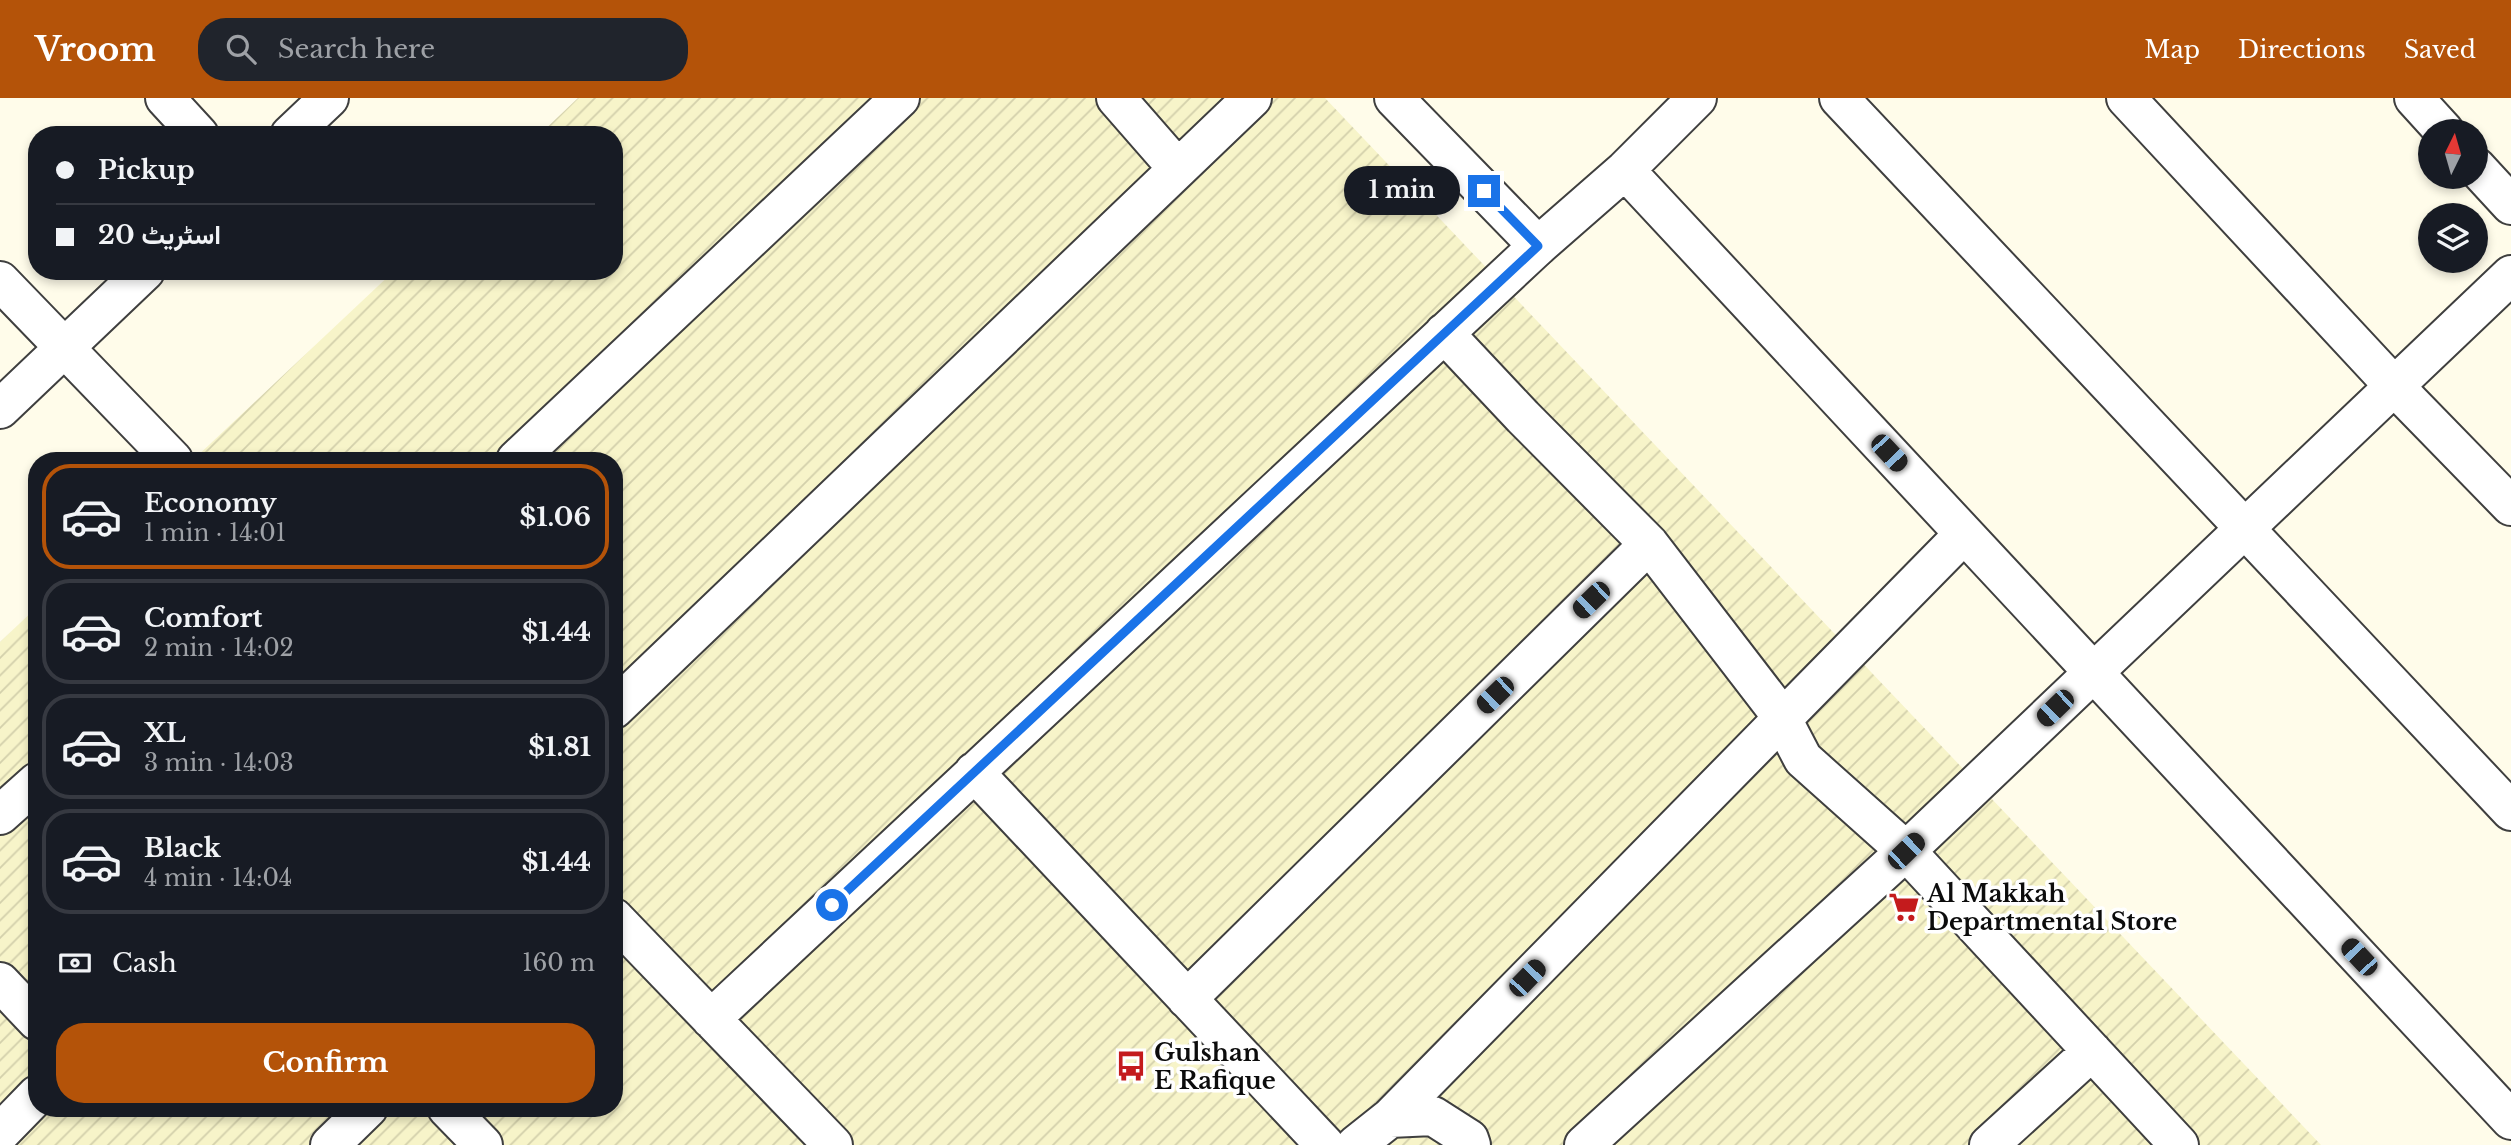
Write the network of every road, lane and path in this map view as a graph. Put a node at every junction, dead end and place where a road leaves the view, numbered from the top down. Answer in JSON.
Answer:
{"nodes":[{"id":1,"x":165,"y":98,"type":"edge"},
{"id":2,"x":329,"y":98,"type":"edge"},
{"id":3,"x":900,"y":98,"type":"edge"},
{"id":4,"x":1116,"y":98,"type":"edge"},
{"id":5,"x":1252,"y":98,"type":"edge"},
{"id":6,"x":1394,"y":98,"type":"edge"},
{"id":7,"x":1839,"y":98,"type":"edge"},
{"id":8,"x":2126,"y":98,"type":"edge"},
{"id":9,"x":2414,"y":98,"type":"edge"},
{"id":10,"x":1695,"y":99,"type":"edge"},
{"id":11,"x":2433,"y":119,"type":"edge"},
{"id":12,"x":191,"y":126,"type":"edge"},
{"id":13,"x":299,"y":126,"type":"edge"},
{"id":14,"x":1178,"y":169,"type":"junction"},
{"id":15,"x":1625,"y":170,"type":"junction"},
{"id":16,"x":2488,"y":180,"type":"edge"},
{"id":17,"x":2511,"y":205,"type":"edge"},
{"id":18,"x":1538,"y":246,"type":"junction"},
{"id":19,"x":2511,"y":275,"type":"edge"},
{"id":20,"x":136,"y":280,"type":"edge"},
{"id":21,"x":0,"y":281,"type":"edge"},
{"id":22,"x":1444,"y":333,"type":"junction"},
{"id":23,"x":64,"y":348,"type":"junction"},
{"id":24,"x":2394,"y":386,"type":"junction"},
{"id":25,"x":0,"y":409,"type":"edge"},
{"id":26,"x":165,"y":452,"type":"edge"},
{"id":27,"x":524,"y":452,"type":"edge"},
{"id":28,"x":2511,"y":506,"type":"edge"},
{"id":29,"x":2244,"y":528,"type":"junction"},
{"id":30,"x":1964,"y":534,"type":"junction"},
{"id":31,"x":1649,"y":544,"type":"junction"},
{"id":32,"x":2092,"y":672,"type":"junction"},
{"id":33,"x":623,"y":700,"type":"edge"},
{"id":34,"x":1782,"y":719,"type":"junction"},
{"id":35,"x":974,"y":772,"type":"junction"},
{"id":36,"x":28,"y":790,"type":"edge"},
{"id":37,"x":2511,"y":811,"type":"edge"},
{"id":38,"x":0,"y":815,"type":"edge"},
{"id":39,"x":1906,"y":851,"type":"junction"},
{"id":40,"x":623,"y":927,"type":"edge"},
{"id":41,"x":0,"y":982,"type":"edge"},
{"id":42,"x":1187,"y":999,"type":"junction"},
{"id":43,"x":28,"y":1012,"type":"edge"},
{"id":44,"x":711,"y":1019,"type":"junction"},
{"id":45,"x":2092,"y":1051,"type":"junction"},
{"id":46,"x":28,"y":1104,"type":"edge"},
{"id":47,"x":359,"y":1117,"type":"edge"},
{"id":48,"x":456,"y":1117,"type":"edge"},
{"id":49,"x":1390,"y":1118,"type":"junction"},
{"id":50,"x":2511,"y":1120,"type":"edge"},
{"id":51,"x":0,"y":1133,"type":"edge"},
{"id":52,"x":330,"y":1145,"type":"edge"},
{"id":53,"x":483,"y":1145,"type":"edge"},
{"id":54,"x":833,"y":1145,"type":"edge"},
{"id":55,"x":1325,"y":1145,"type":"edge"},
{"id":56,"x":1356,"y":1145,"type":"edge"},
{"id":57,"x":1471,"y":1145,"type":"edge"},
{"id":58,"x":1584,"y":1145,"type":"edge"},
{"id":59,"x":1989,"y":1145,"type":"edge"},
{"id":60,"x":2179,"y":1145,"type":"edge"}],
"edges":[{"from":1,"to":12,"type":"street"},
{"from":2,"to":13,"type":"street"},
{"from":3,"to":27,"type":"street"},
{"from":4,"to":14,"type":"street"},
{"from":5,"to":14,"type":"street"},
{"from":6,"to":18,"type":"street"},
{"from":7,"to":29,"type":"street"},
{"from":8,"to":24,"type":"street"},
{"from":9,"to":11,"type":"street"},
{"from":10,"to":15,"type":"street"},
{"from":14,"to":33,"type":"street"},
{"from":15,"to":18,"type":"street"},
{"from":15,"to":30,"type":"street"},
{"from":16,"to":17,"type":"street"},
{"from":18,"to":22,"type":"street"},
{"from":19,"to":24,"type":"street"},
{"from":20,"to":23,"type":"street"},
{"from":21,"to":23,"type":"street"},
{"from":22,"to":31,"type":"street"},
{"from":22,"to":35,"type":"street"},
{"from":23,"to":25,"type":"street"},
{"from":23,"to":26,"type":"street"},
{"from":24,"to":28,"type":"street"},
{"from":24,"to":29,"type":"street"},
{"from":29,"to":32,"type":"street"},
{"from":29,"to":37,"type":"street"},
{"from":30,"to":32,"type":"street"},
{"from":30,"to":34,"type":"street"},
{"from":31,"to":34,"type":"street"},
{"from":31,"to":42,"type":"street"},
{"from":32,"to":39,"type":"street"},
{"from":32,"to":50,"type":"street"},
{"from":34,"to":39,"type":"street"},
{"from":34,"to":49,"type":"street"},
{"from":35,"to":42,"type":"street"},
{"from":35,"to":44,"type":"street"},
{"from":36,"to":38,"type":"street"},
{"from":39,"to":45,"type":"street"},
{"from":39,"to":58,"type":"street"},
{"from":40,"to":44,"type":"street"},
{"from":41,"to":43,"type":"street"},
{"from":42,"to":55,"type":"street"},
{"from":44,"to":54,"type":"street"},
{"from":45,"to":59,"type":"street"},
{"from":45,"to":60,"type":"street"},
{"from":46,"to":51,"type":"street"},
{"from":47,"to":52,"type":"street"},
{"from":48,"to":53,"type":"street"},
{"from":49,"to":56,"type":"street"},
{"from":49,"to":57,"type":"street"}]}
